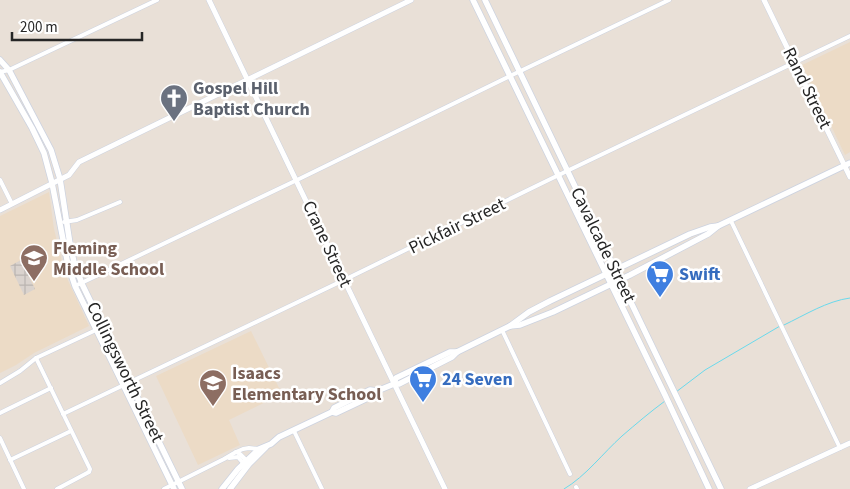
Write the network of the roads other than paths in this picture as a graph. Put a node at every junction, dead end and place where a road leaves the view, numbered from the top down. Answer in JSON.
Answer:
{"nodes":[{"id":1,"x":157,"y":0,"type":"edge"},
{"id":2,"x":209,"y":0,"type":"edge"},
{"id":3,"x":412,"y":0,"type":"edge"},
{"id":4,"x":473,"y":0,"type":"edge"},
{"id":5,"x":485,"y":0,"type":"edge"},
{"id":6,"x":669,"y":0,"type":"edge"},
{"id":7,"x":764,"y":0,"type":"edge"},
{"id":8,"x":495,"y":21,"type":"junction"},
{"id":9,"x":486,"y":25,"type":"junction"},
{"id":10,"x":850,"y":36,"type":"edge"},
{"id":11,"x":0,"y":60,"type":"edge"},
{"id":12,"x":794,"y":62,"type":"junction"},
{"id":13,"x":9,"y":70,"type":"junction"},
{"id":14,"x":0,"y":72,"type":"edge"},
{"id":15,"x":519,"y":72,"type":"junction"},
{"id":16,"x":510,"y":76,"type":"junction"},
{"id":17,"x":248,"y":80,"type":"junction"},
{"id":18,"x":543,"y":122,"type":"junction"},
{"id":19,"x":534,"y":126,"type":"junction"},
{"id":20,"x":847,"y":165,"type":"edge"},
{"id":21,"x":567,"y":172,"type":"junction"},
{"id":22,"x":558,"y":176,"type":"junction"},
{"id":23,"x":850,"y":177,"type":"edge"},
{"id":24,"x":60,"y":179,"type":"junction"},
{"id":25,"x":0,"y":180,"type":"edge"},
{"id":26,"x":297,"y":180,"type":"junction"},
{"id":27,"x":52,"y":183,"type":"junction"},
{"id":28,"x":120,"y":202,"type":"dead end"},
{"id":29,"x":12,"y":204,"type":"junction"},
{"id":30,"x":0,"y":210,"type":"edge"},
{"id":31,"x":730,"y":221,"type":"junction"},
{"id":32,"x":63,"y":223,"type":"junction"},
{"id":33,"x":718,"y":226,"type":"junction"},
{"id":34,"x":678,"y":240,"type":"junction"},
{"id":35,"x":682,"y":248,"type":"junction"},
{"id":36,"x":616,"y":270,"type":"junction"},
{"id":37,"x":606,"y":274,"type":"junction"},
{"id":38,"x":621,"y":279,"type":"junction"},
{"id":39,"x":344,"y":280,"type":"junction"},
{"id":40,"x":611,"y":284,"type":"junction"},
{"id":41,"x":79,"y":285,"type":"junction"},
{"id":42,"x":550,"y":301,"type":"junction"},
{"id":43,"x":553,"y":312,"type":"junction"},
{"id":44,"x":510,"y":326,"type":"junction"},
{"id":45,"x":100,"y":328,"type":"junction"},
{"id":46,"x":502,"y":330,"type":"junction"},
{"id":47,"x":656,"y":353,"type":"junction"},
{"id":48,"x":647,"y":357,"type":"junction"},
{"id":49,"x":36,"y":358,"type":"junction"},
{"id":50,"x":130,"y":382,"type":"junction"},
{"id":51,"x":0,"y":383,"type":"edge"},
{"id":52,"x":124,"y":384,"type":"junction"},
{"id":53,"x":394,"y":384,"type":"junction"},
{"id":54,"x":51,"y":388,"type":"junction"},
{"id":55,"x":0,"y":413,"type":"edge"},
{"id":56,"x":64,"y":414,"type":"junction"},
{"id":57,"x":690,"y":424,"type":"junction"},
{"id":58,"x":681,"y":429,"type":"junction"},
{"id":59,"x":294,"y":430,"type":"junction"},
{"id":60,"x":71,"y":431,"type":"junction"},
{"id":61,"x":0,"y":438,"type":"edge"},
{"id":62,"x":850,"y":444,"type":"edge"},
{"id":63,"x":267,"y":445,"type":"junction"},
{"id":64,"x":840,"y":448,"type":"junction"},
{"id":65,"x":259,"y":449,"type":"junction"},
{"id":66,"x":236,"y":452,"type":"junction"},
{"id":67,"x":224,"y":459,"type":"junction"},
{"id":68,"x":10,"y":460,"type":"junction"},
{"id":69,"x":246,"y":464,"type":"junction"},
{"id":70,"x":570,"y":474,"type":"dead end"},
{"id":71,"x":178,"y":482,"type":"junction"},
{"id":72,"x":173,"y":487,"type":"edge"},
{"id":73,"x":24,"y":489,"type":"edge"},
{"id":74,"x":57,"y":489,"type":"edge"},
{"id":75,"x":164,"y":489,"type":"edge"},
{"id":76,"x":182,"y":489,"type":"edge"},
{"id":77,"x":222,"y":489,"type":"edge"},
{"id":78,"x":230,"y":489,"type":"edge"},
{"id":79,"x":322,"y":489,"type":"edge"},
{"id":80,"x":445,"y":489,"type":"edge"},
{"id":81,"x":709,"y":489,"type":"edge"},
{"id":82,"x":721,"y":489,"type":"edge"},
{"id":83,"x":750,"y":489,"type":"edge"}],
"edges":[{"from":1,"to":13,"type":"street"},
{"from":2,"to":17,"type":"street","name":"Crane Street"},
{"from":3,"to":17,"type":"street"},
{"from":4,"to":9,"type":"main road","name":"Cavalcade Street"},
{"from":5,"to":8,"type":"main road","name":"Cavalcade Street"},
{"from":6,"to":15,"type":"street"},
{"from":7,"to":12,"type":"street","name":"Rand Street"},
{"from":8,"to":9,"type":"main road"},
{"from":8,"to":15,"type":"main road","name":"Cavalcade Street"},
{"from":9,"to":16,"type":"main road","name":"Cavalcade Street"},
{"from":10,"to":12,"type":"street","name":"Pickfair Street"},
{"from":11,"to":13,"type":"main road","name":"Collingsworth Street"},
{"from":12,"to":20,"type":"street","name":"Rand Street"},
{"from":12,"to":21,"type":"street","name":"Pickfair Street"},
{"from":13,"to":14,"type":"street"},
{"from":13,"to":24,"type":"main road","name":"Collingsworth Street"},
{"from":14,"to":27,"type":"main road","name":"Collingsworth Street"},
{"from":15,"to":16,"type":"street"},
{"from":15,"to":18,"type":"main road","name":"Cavalcade Street"},
{"from":16,"to":19,"type":"main road","name":"Cavalcade Street"},
{"from":16,"to":26,"type":"street"},
{"from":17,"to":24,"type":"street"},
{"from":17,"to":26,"type":"street","name":"Crane Street"},
{"from":18,"to":19,"type":"main road"},
{"from":18,"to":21,"type":"main road","name":"Cavalcade Street"},
{"from":19,"to":22,"type":"main road","name":"Cavalcade Street"},
{"from":20,"to":23,"type":"street","name":"Rand Street"},
{"from":20,"to":31,"type":"main road"},
{"from":21,"to":22,"type":"street","name":"Pickfair Street"},
{"from":21,"to":36,"type":"main road","name":"Cavalcade Street"},
{"from":22,"to":37,"type":"main road","name":"Cavalcade Street"},
{"from":22,"to":39,"type":"street","name":"Pickfair Street"},
{"from":24,"to":27,"type":"street"},
{"from":24,"to":32,"type":"main road","name":"Collingsworth Street"},
{"from":25,"to":29,"type":"street"},
{"from":26,"to":39,"type":"street","name":"Crane Street"},
{"from":26,"to":41,"type":"street"},
{"from":27,"to":29,"type":"street"},
{"from":27,"to":32,"type":"main road","name":"Collingsworth Street"},
{"from":28,"to":32,"type":"street"},
{"from":29,"to":30,"type":"street"},
{"from":31,"to":33,"type":"main road"},
{"from":31,"to":64,"type":"street"},
{"from":32,"to":41,"type":"main road","name":"Collingsworth Street"},
{"from":33,"to":34,"type":"main road"},
{"from":33,"to":35,"type":"main road"},
{"from":34,"to":35,"type":"main road"},
{"from":34,"to":36,"type":"main road"},
{"from":35,"to":38,"type":"main road"},
{"from":36,"to":37,"type":"main road"},
{"from":36,"to":38,"type":"main road","name":"Cavalcade Street"},
{"from":37,"to":40,"type":"main road","name":"Cavalcade Street"},
{"from":37,"to":42,"type":"main road"},
{"from":38,"to":40,"type":"main road"},
{"from":38,"to":47,"type":"main road","name":"Cavalcade Street"},
{"from":39,"to":50,"type":"street","name":"Pickfair Street"},
{"from":39,"to":53,"type":"street","name":"Crane Street"},
{"from":40,"to":43,"type":"main road"},
{"from":40,"to":48,"type":"main road","name":"Cavalcade Street"},
{"from":41,"to":45,"type":"main road","name":"Collingsworth Street"},
{"from":42,"to":43,"type":"main road"},
{"from":42,"to":44,"type":"main road"},
{"from":43,"to":44,"type":"main road"},
{"from":44,"to":46,"type":"main road"},
{"from":45,"to":49,"type":"street"},
{"from":45,"to":50,"type":"main road","name":"Collingsworth Street"},
{"from":45,"to":52,"type":"main road","name":"Collingsworth Street"},
{"from":46,"to":53,"type":"main road"},
{"from":46,"to":70,"type":"street"},
{"from":47,"to":48,"type":"main road"},
{"from":47,"to":57,"type":"main road","name":"Cavalcade Street"},
{"from":48,"to":58,"type":"main road","name":"Cavalcade Street"},
{"from":49,"to":51,"type":"street"},
{"from":49,"to":54,"type":"street"},
{"from":50,"to":52,"type":"street","name":"Pickfair Street"},
{"from":50,"to":71,"type":"main road","name":"Collingsworth Street"},
{"from":52,"to":56,"type":"street","name":"Pickfair Street"},
{"from":52,"to":72,"type":"main road","name":"Collingsworth Street"},
{"from":53,"to":59,"type":"main road"},
{"from":53,"to":80,"type":"street","name":"Crane Street"},
{"from":54,"to":55,"type":"street"},
{"from":54,"to":56,"type":"street"},
{"from":56,"to":60,"type":"street"},
{"from":57,"to":58,"type":"main road"},
{"from":57,"to":82,"type":"main road","name":"Cavalcade Street"},
{"from":58,"to":81,"type":"main road","name":"Cavalcade Street"},
{"from":59,"to":63,"type":"main road"},
{"from":59,"to":79,"type":"street"},
{"from":60,"to":68,"type":"street"},
{"from":60,"to":74,"type":"street"},
{"from":61,"to":68,"type":"street"},
{"from":62,"to":64,"type":"street"},
{"from":63,"to":65,"type":"main road"},
{"from":63,"to":69,"type":"main road"},
{"from":64,"to":83,"type":"street"},
{"from":65,"to":66,"type":"street"},
{"from":65,"to":69,"type":"main road"},
{"from":66,"to":67,"type":"street"},
{"from":66,"to":69,"type":"street"},
{"from":67,"to":69,"type":"street"},
{"from":67,"to":71,"type":"street"},
{"from":68,"to":73,"type":"street"},
{"from":69,"to":77,"type":"main road"},
{"from":69,"to":78,"type":"main road"},
{"from":71,"to":72,"type":"street"},
{"from":71,"to":76,"type":"main road","name":"Collingsworth Street"},
{"from":72,"to":75,"type":"street"}]}
